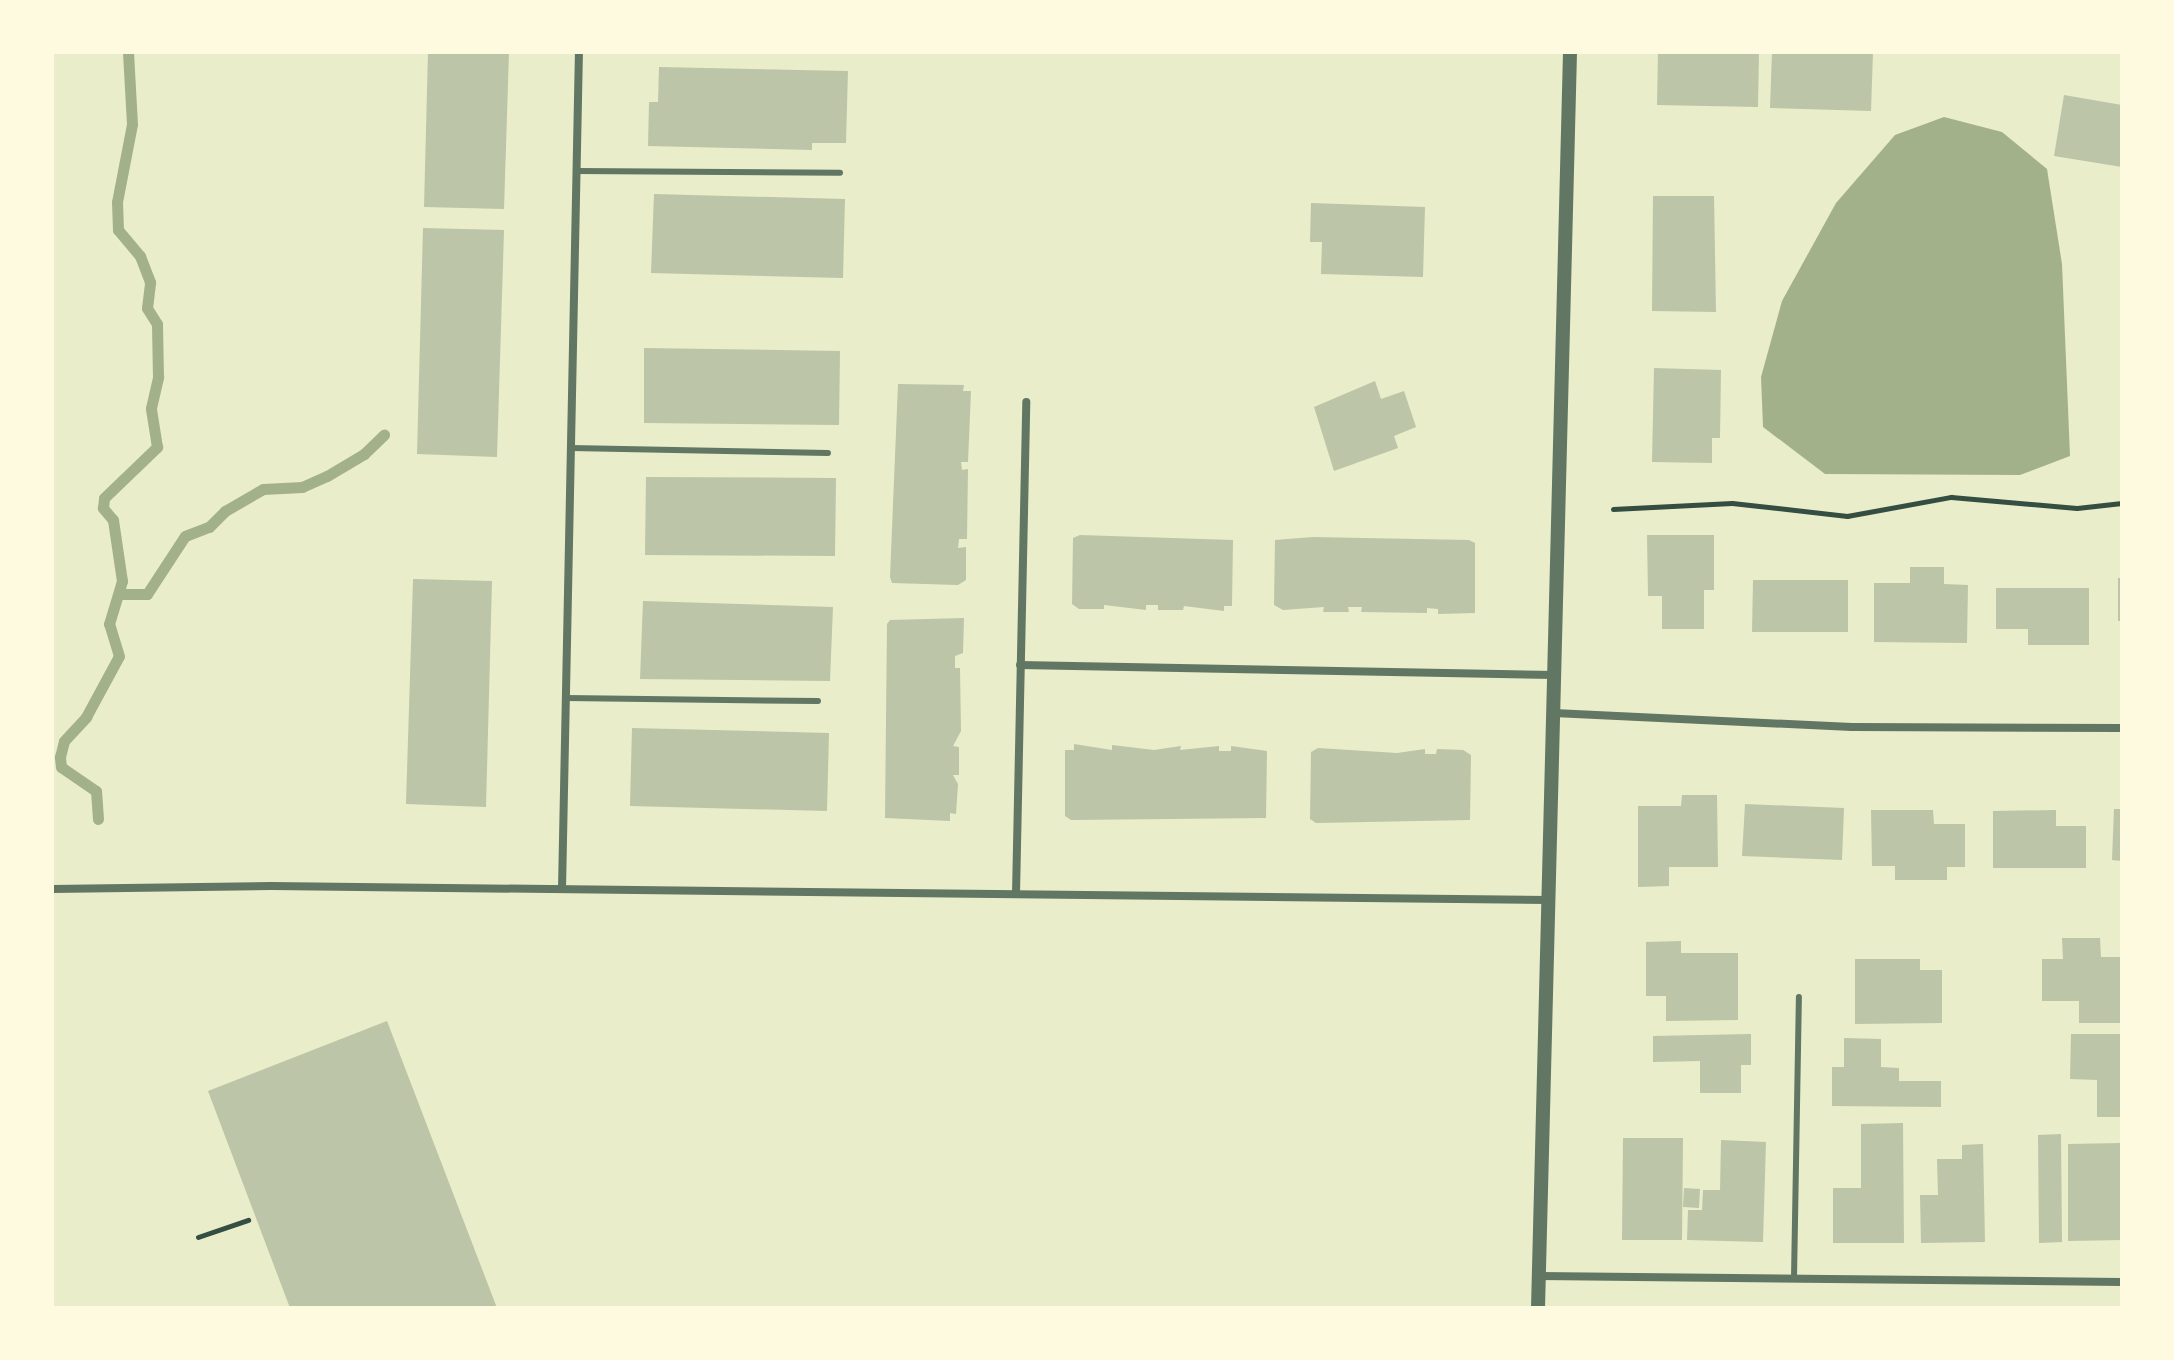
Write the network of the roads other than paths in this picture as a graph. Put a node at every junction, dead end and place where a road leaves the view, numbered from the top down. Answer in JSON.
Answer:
{"nodes":[{"id":1,"x":579,"y":52,"type":"edge"},
{"id":2,"x":1570,"y":52,"type":"edge"},
{"id":3,"x":577,"y":171,"type":"junction"},
{"id":4,"x":840,"y":173,"type":"dead end"},
{"id":5,"x":1026,"y":402,"type":"dead end"},
{"id":6,"x":571,"y":448,"type":"junction"},
{"id":7,"x":828,"y":453,"type":"dead end"},
{"id":8,"x":1020,"y":665,"type":"junction"},
{"id":9,"x":1554,"y":675,"type":"junction"},
{"id":10,"x":566,"y":698,"type":"junction"},
{"id":11,"x":818,"y":701,"type":"dead end"},
{"id":12,"x":1554,"y":713,"type":"junction"},
{"id":13,"x":2122,"y":728,"type":"edge"},
{"id":14,"x":52,"y":889,"type":"edge"},
{"id":15,"x":562,"y":889,"type":"junction"},
{"id":16,"x":1016,"y":894,"type":"junction"},
{"id":17,"x":1548,"y":900,"type":"junction"},
{"id":18,"x":1799,"y":997,"type":"dead end"},
{"id":19,"x":1539,"y":1276,"type":"junction"},
{"id":20,"x":1794,"y":1278,"type":"junction"},
{"id":21,"x":2122,"y":1282,"type":"edge"},
{"id":22,"x":1538,"y":1308,"type":"edge"}],
"edges":[{"from":1,"to":3,"type":"street"},
{"from":2,"to":9,"type":"street"},
{"from":3,"to":4,"type":"lane"},
{"from":3,"to":6,"type":"street"},
{"from":5,"to":8,"type":"street"},
{"from":6,"to":7,"type":"lane"},
{"from":6,"to":10,"type":"street"},
{"from":8,"to":9,"type":"street"},
{"from":8,"to":16,"type":"street"},
{"from":9,"to":12,"type":"street"},
{"from":10,"to":11,"type":"lane"},
{"from":10,"to":15,"type":"street"},
{"from":12,"to":13,"type":"street"},
{"from":12,"to":17,"type":"street"},
{"from":14,"to":15,"type":"street"},
{"from":15,"to":16,"type":"street"},
{"from":16,"to":17,"type":"street"},
{"from":17,"to":19,"type":"street"},
{"from":18,"to":20,"type":"lane"},
{"from":19,"to":20,"type":"street"},
{"from":19,"to":22,"type":"street"},
{"from":20,"to":21,"type":"street"}]}
